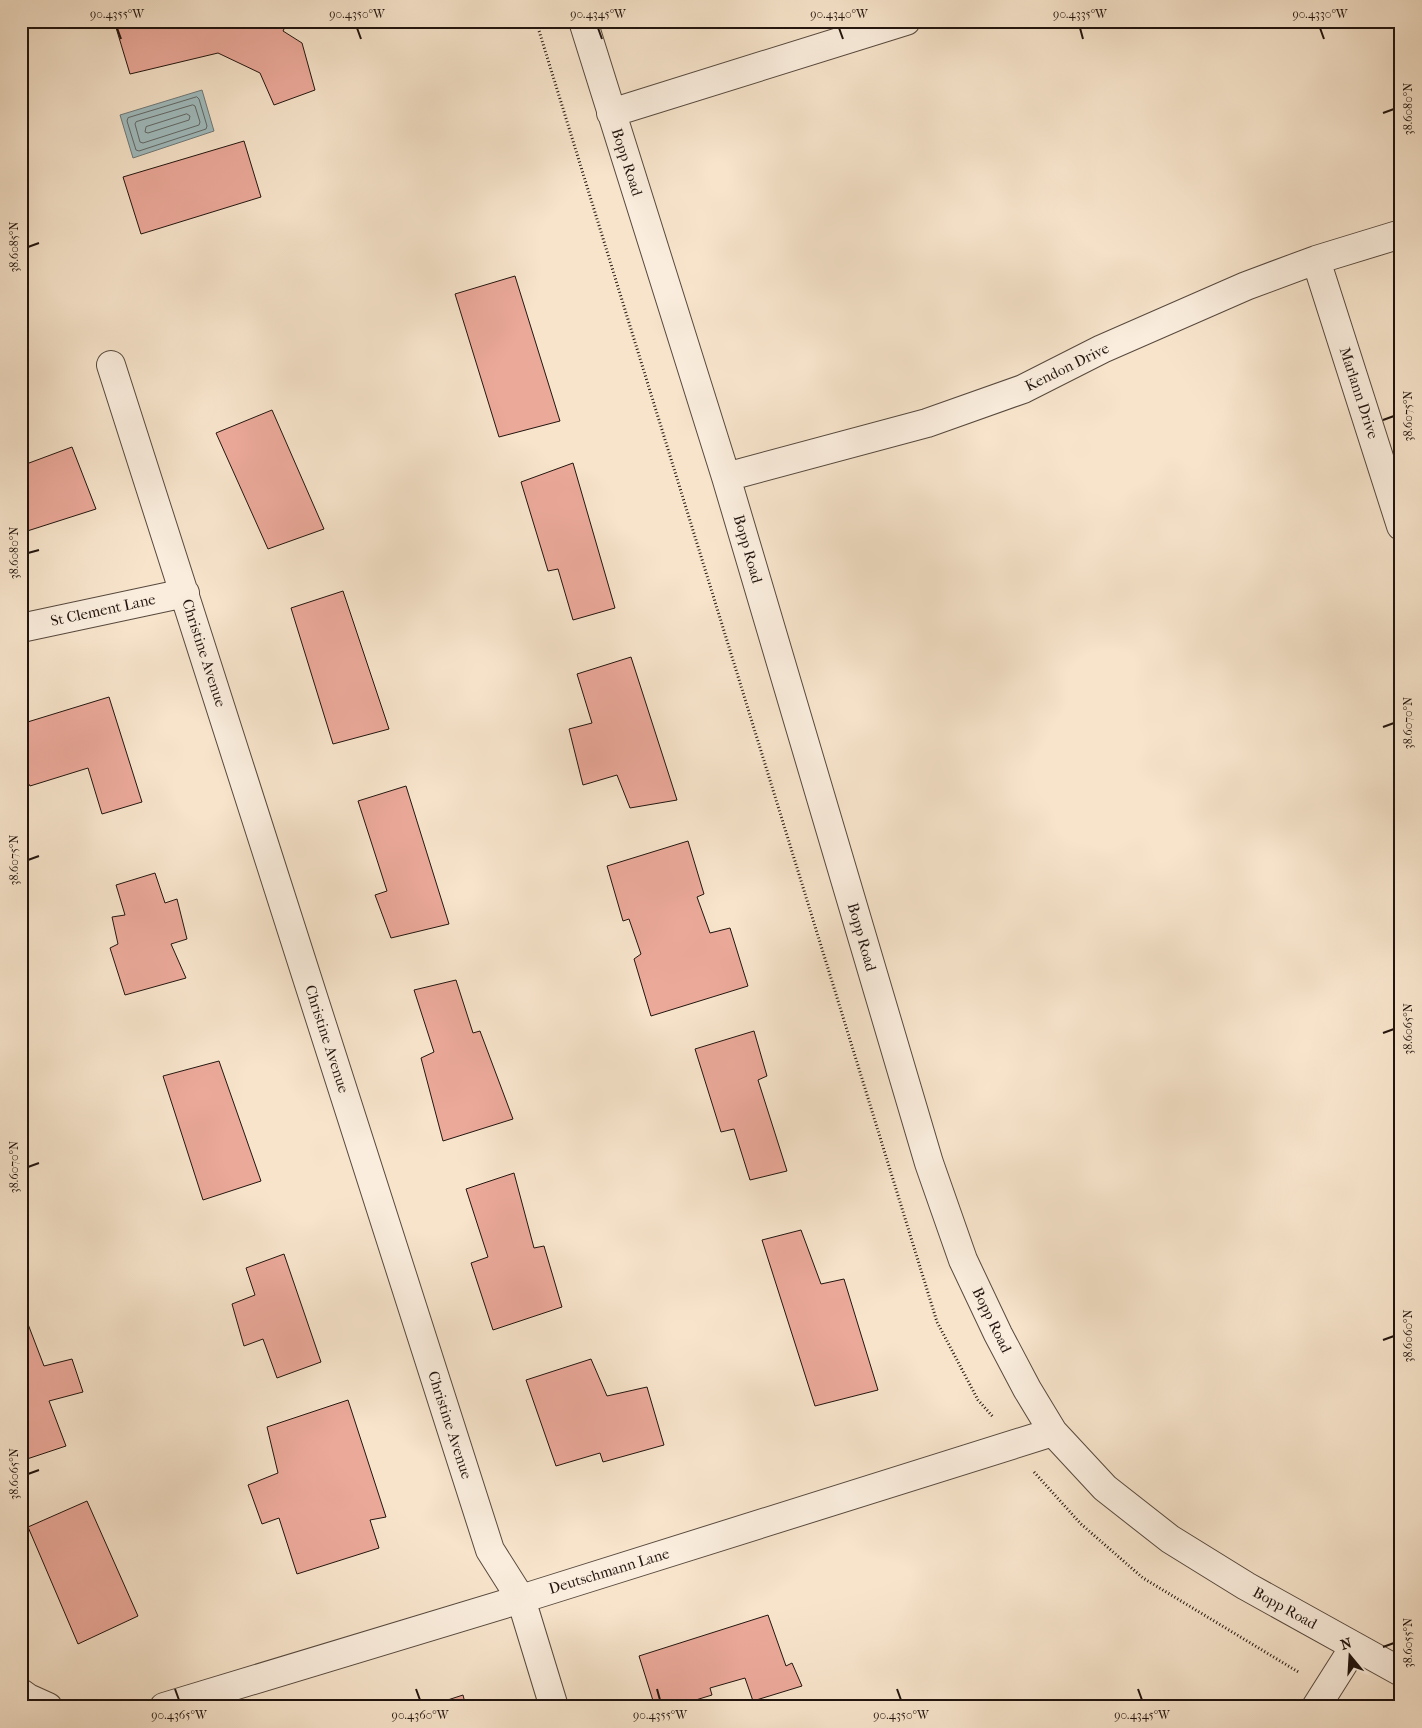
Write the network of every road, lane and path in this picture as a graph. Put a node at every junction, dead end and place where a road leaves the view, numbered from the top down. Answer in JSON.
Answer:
{"nodes":[{"id":1,"x":583,"y":21,"type":"edge"},
{"id":2,"x":906,"y":21,"type":"edge"},
{"id":3,"x":612,"y":113,"type":"junction"},
{"id":4,"x":1401,"y":234,"type":"edge"},
{"id":5,"x":1316,"y":260,"type":"junction"},
{"id":6,"x":110,"y":365,"type":"dead end"},
{"id":7,"x":726,"y":477,"type":"junction"},
{"id":8,"x":1401,"y":526,"type":"edge"},
{"id":9,"x":185,"y":593,"type":"junction"},
{"id":10,"x":21,"y":628,"type":"edge"},
{"id":11,"x":1054,"y":1432,"type":"junction"},
{"id":12,"x":521,"y":1599,"type":"junction"},
{"id":13,"x":1354,"y":1647,"type":"junction"},
{"id":14,"x":1401,"y":1672,"type":"edge"},
{"id":15,"x":21,"y":1692,"type":"edge"},
{"id":16,"x":48,"y":1707,"type":"edge"},
{"id":17,"x":164,"y":1707,"type":"edge"},
{"id":18,"x":554,"y":1707,"type":"edge"},
{"id":19,"x":1316,"y":1707,"type":"edge"}],
"edges":[{"from":1,"to":3,"type":"street","name":"Bopp Road"},
{"from":2,"to":3,"type":"street"},
{"from":3,"to":7,"type":"street","name":"Bopp Road"},
{"from":4,"to":5,"type":"street","name":"Kendon Drive"},
{"from":5,"to":7,"type":"street","name":"Kendon Drive"},
{"from":5,"to":8,"type":"street","name":"Marlann Drive"},
{"from":6,"to":9,"type":"street","name":"Christine Avenue"},
{"from":7,"to":11,"type":"street","name":"Bopp Road"},
{"from":9,"to":10,"type":"street","name":"St Clement Lane"},
{"from":9,"to":12,"type":"street","name":"Christine Avenue"},
{"from":11,"to":12,"type":"street","name":"Deutschmann Lane"},
{"from":11,"to":13,"type":"street","name":"Bopp Road"},
{"from":12,"to":17,"type":"street","name":"Deutschmann Lane"},
{"from":12,"to":18,"type":"street","name":"Christine Avenue"},
{"from":13,"to":14,"type":"street","name":"Bopp Road"},
{"from":13,"to":19,"type":"street"},
{"from":15,"to":16,"type":"street"}]}
